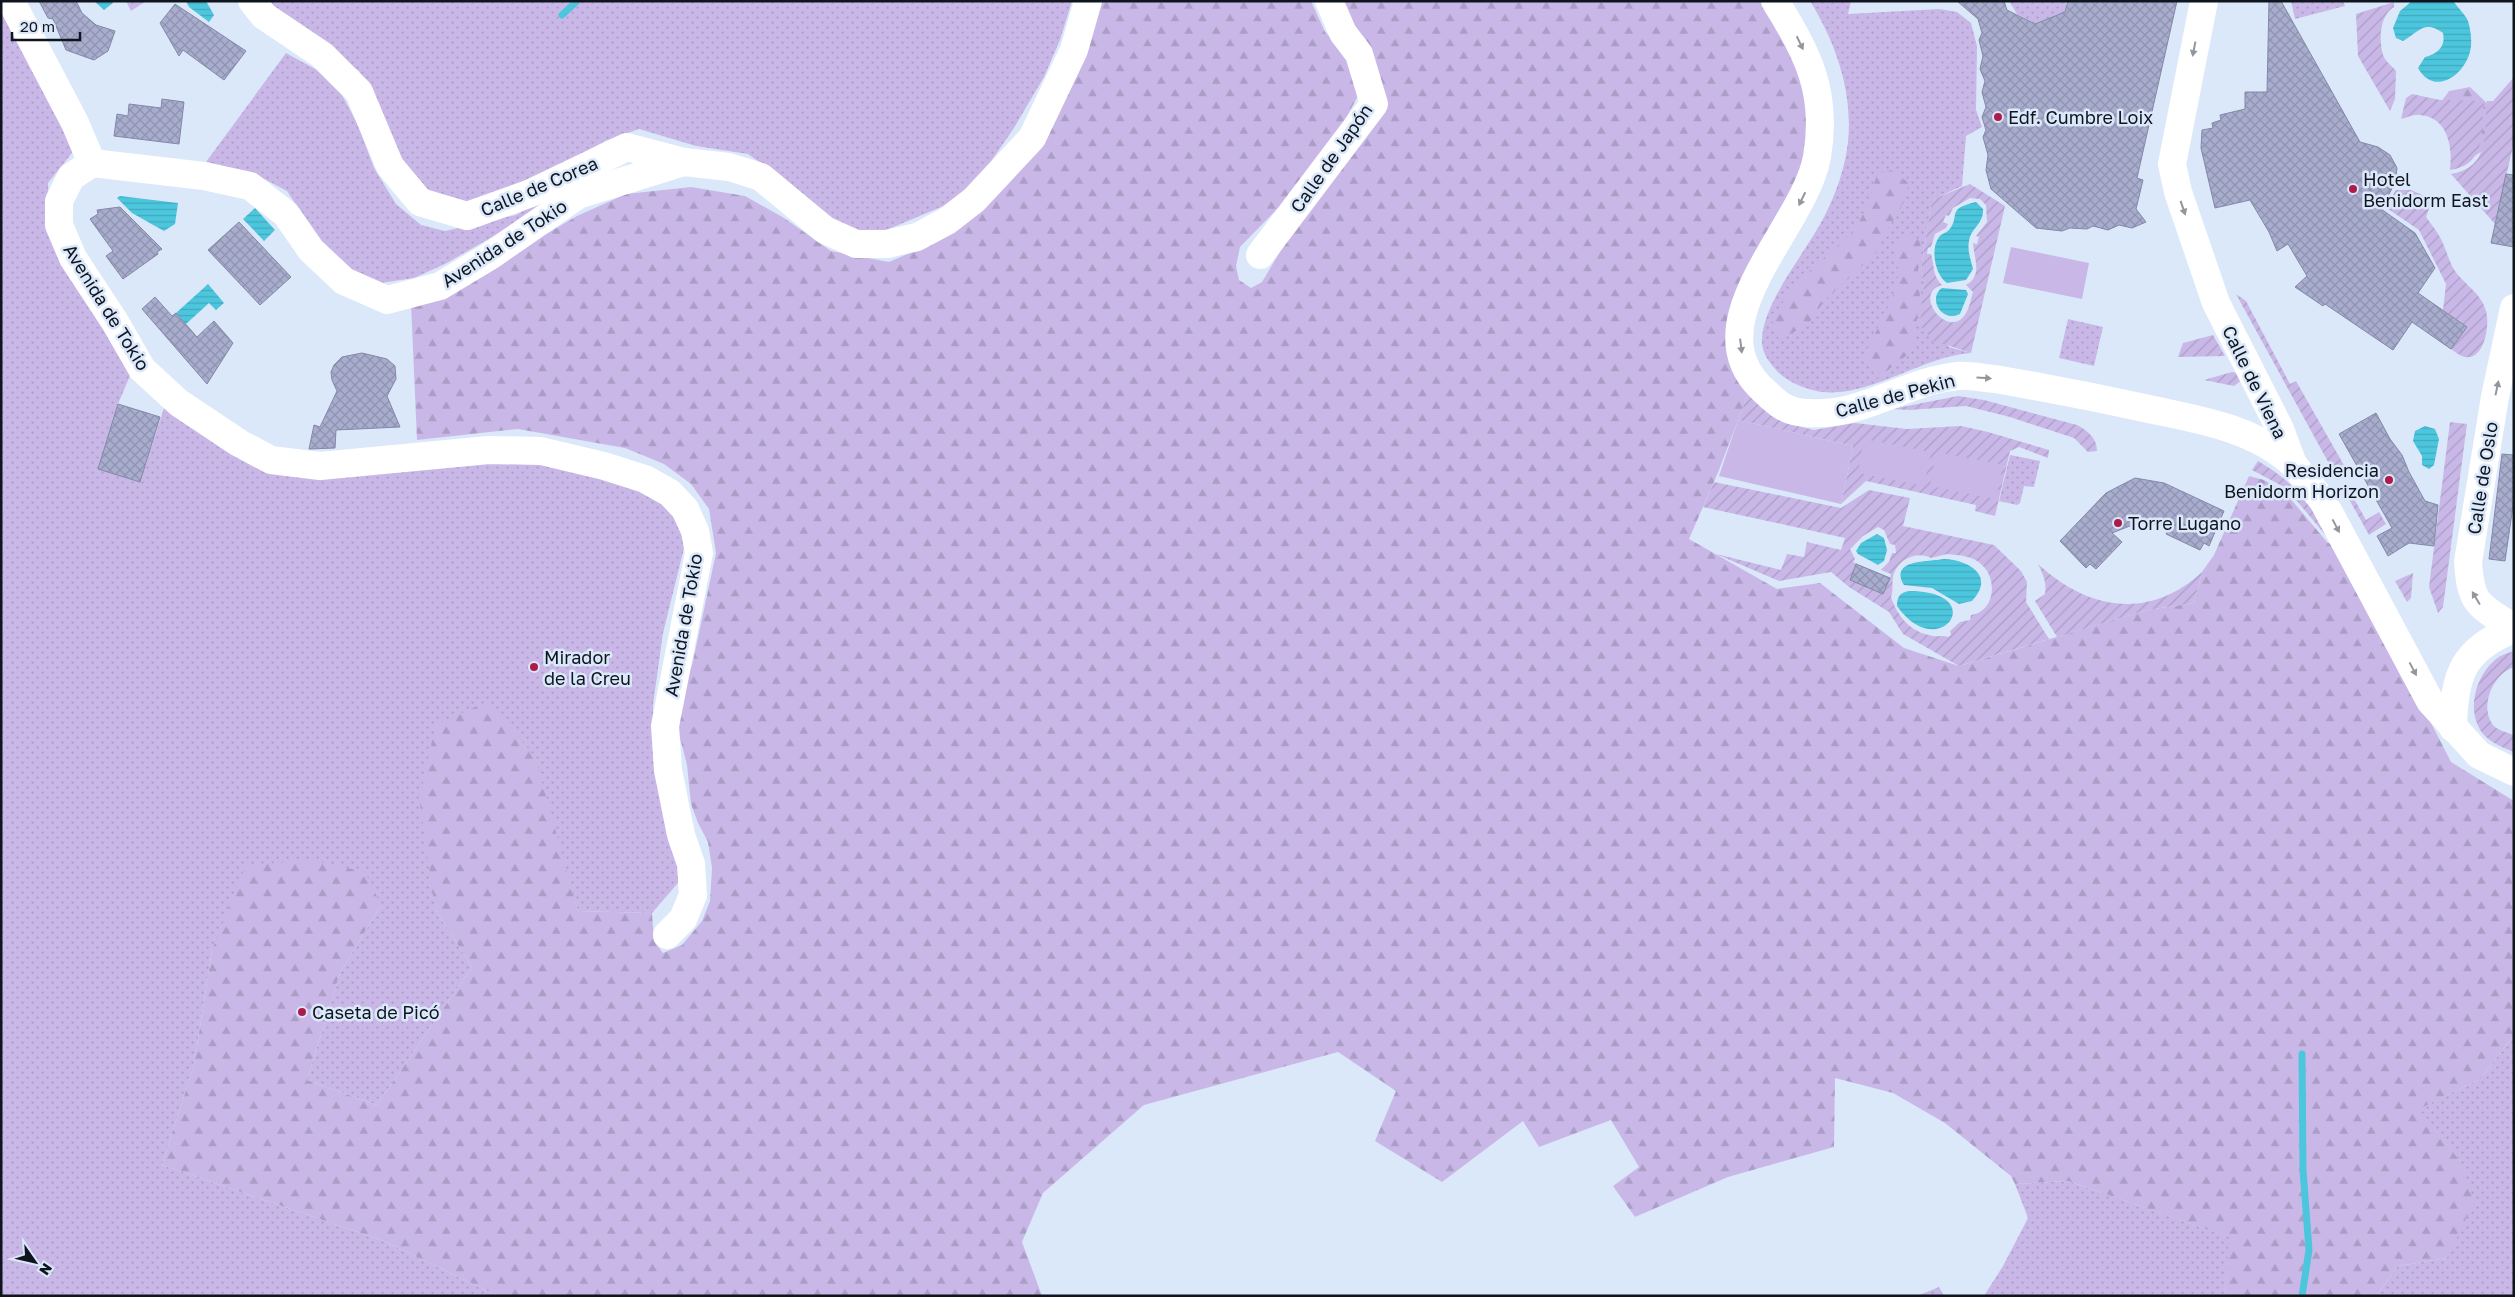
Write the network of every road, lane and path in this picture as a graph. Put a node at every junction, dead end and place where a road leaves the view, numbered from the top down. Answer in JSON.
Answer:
{"nodes":[{"id":1,"x":11,"y":1,"type":"edge"},
{"id":2,"x":252,"y":1,"type":"edge"},
{"id":3,"x":1088,"y":1,"type":"edge"},
{"id":4,"x":1329,"y":1,"type":"edge"},
{"id":5,"x":1775,"y":1,"type":"edge"},
{"id":6,"x":2204,"y":1,"type":"edge"},
{"id":7,"x":684,"y":162,"type":"junction"},
{"id":8,"x":92,"y":163,"type":"junction"},
{"id":9,"x":1260,"y":255,"type":"dead end"},
{"id":10,"x":2514,"y":308,"type":"edge"},
{"id":11,"x":2293,"y":464,"type":"junction"},
{"id":12,"x":2514,"y":629,"type":"edge"},
{"id":13,"x":2453,"y":728,"type":"junction"},
{"id":14,"x":2514,"y":772,"type":"edge"},
{"id":15,"x":668,"y":936,"type":"dead end"}],
"edges":[{"from":1,"to":8,"type":"street"},
{"from":2,"to":7,"type":"street","name":"Calle de Corea"},
{"from":3,"to":7,"type":"street","name":"Avenida de Tokio"},
{"from":4,"to":9,"type":"street","name":"Calle de Japón"},
{"from":5,"to":11,"type":"street","name":"Calle de Pekin","one_way":true},
{"from":6,"to":11,"type":"street","name":"Calle de Viena","one_way":true},
{"from":7,"to":8,"type":"street","name":"Avenida de Tokio"},
{"from":8,"to":15,"type":"street","name":"Avenida de Tokio"},
{"from":12,"to":10,"type":"street","name":"Calle de Oslo","one_way":true},
{"from":11,"to":13,"type":"street","name":"Calle de Viena","one_way":true},
{"from":12,"to":13,"type":"street"},
{"from":13,"to":14,"type":"street","name":"Calle de Viena"}]}
